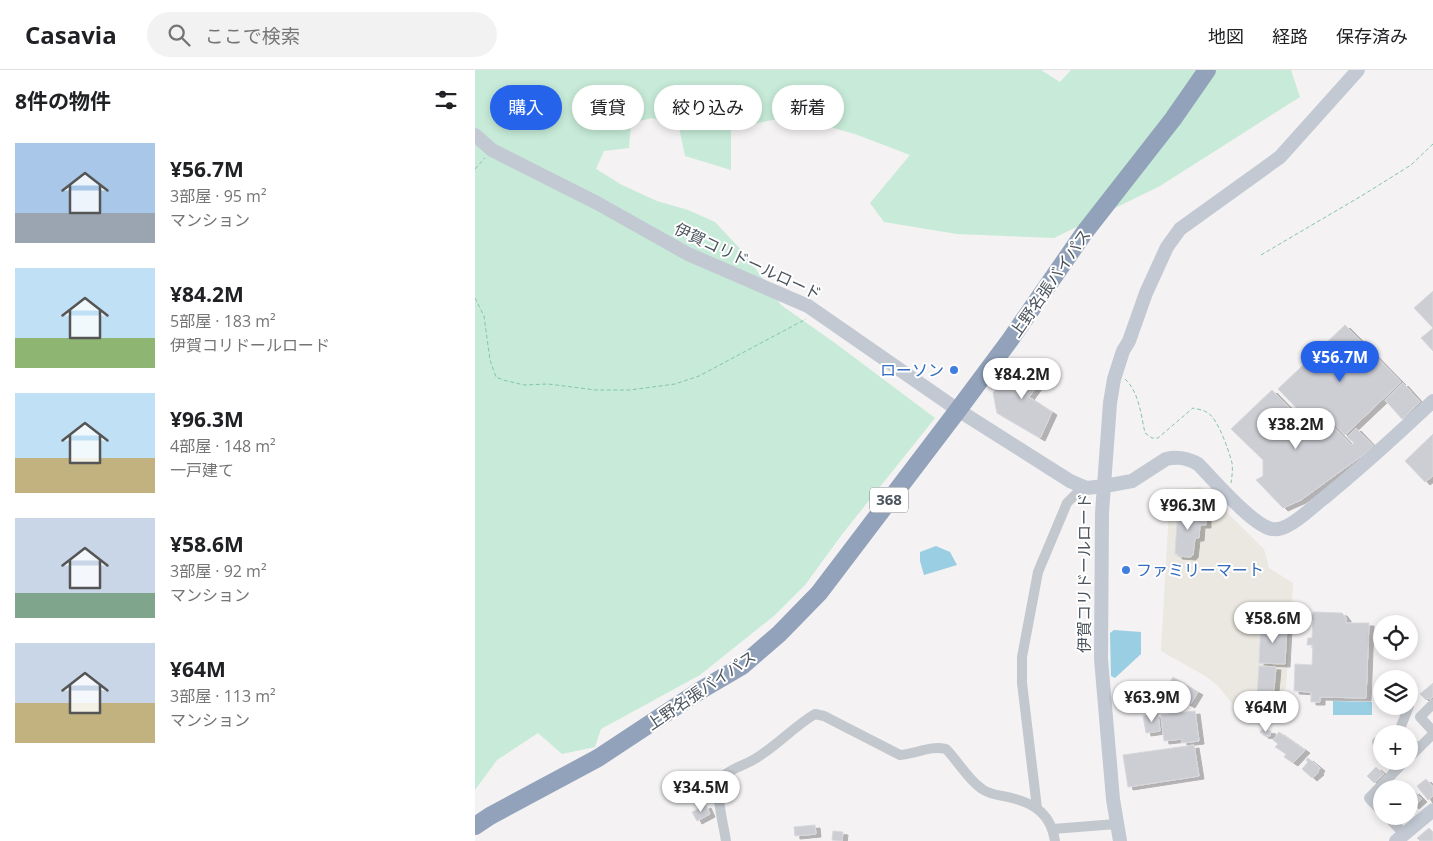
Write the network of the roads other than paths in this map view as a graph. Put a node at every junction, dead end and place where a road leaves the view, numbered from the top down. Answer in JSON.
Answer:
{"nodes":[{"id":1,"x":1207,"y":70,"type":"edge"},
{"id":2,"x":1358,"y":70,"type":"edge"},
{"id":3,"x":475,"y":135,"type":"edge"},
{"id":4,"x":1433,"y":401,"type":"edge"},
{"id":5,"x":958,"y":410,"type":"junction"},
{"id":6,"x":1105,"y":486,"type":"junction"},
{"id":7,"x":1076,"y":494,"type":"dead end"},
{"id":8,"x":1433,"y":704,"type":"edge"},
{"id":9,"x":1418,"y":714,"type":"edge"},
{"id":10,"x":1420,"y":717,"type":"junction"},
{"id":11,"x":1433,"y":732,"type":"edge"},
{"id":12,"x":1418,"y":748,"type":"edge"},
{"id":13,"x":1396,"y":770,"type":"edge"},
{"id":14,"x":1387,"y":780,"type":"edge"},
{"id":15,"x":1037,"y":808,"type":"junction"},
{"id":16,"x":1433,"y":810,"type":"edge"},
{"id":17,"x":1116,"y":824,"type":"junction"},
{"id":18,"x":1392,"y":825,"type":"edge"},
{"id":19,"x":475,"y":826,"type":"edge"},
{"id":20,"x":1053,"y":829,"type":"junction"},
{"id":21,"x":1400,"y":838,"type":"edge"},
{"id":22,"x":726,"y":841,"type":"edge"},
{"id":23,"x":1055,"y":841,"type":"edge"},
{"id":24,"x":1120,"y":841,"type":"edge"}],
"edges":[{"from":1,"to":5,"type":"highway","name":"上野名張バイパス","number":"368"},
{"from":2,"to":6,"type":"street"},
{"from":3,"to":5,"type":"street","name":"伊賀コリドールロード"},
{"from":4,"to":6,"type":"street"},
{"from":5,"to":6,"type":"street","name":"伊賀コリドールロード"},
{"from":5,"to":19,"type":"highway","name":"上野名張バイパス","number":"368"},
{"from":6,"to":17,"type":"street","name":"伊賀コリドールロード"},
{"from":7,"to":15,"type":"street"},
{"from":8,"to":10,"type":"street"},
{"from":9,"to":10,"type":"street"},
{"from":10,"to":11,"type":"street"},
{"from":11,"to":12,"type":"street"},
{"from":13,"to":14,"type":"street"},
{"from":15,"to":20,"type":"street"},
{"from":15,"to":22,"type":"street"},
{"from":16,"to":21,"type":"street"},
{"from":17,"to":20,"type":"street"},
{"from":17,"to":24,"type":"street","name":"伊賀コリドールロード"},
{"from":18,"to":21,"type":"street"},
{"from":20,"to":23,"type":"street"}]}
